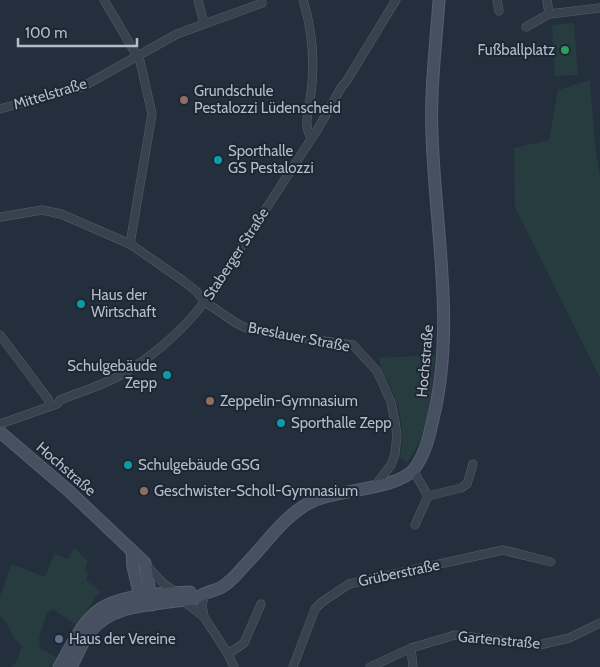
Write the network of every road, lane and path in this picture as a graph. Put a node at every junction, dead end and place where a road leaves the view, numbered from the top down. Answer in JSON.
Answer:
{"nodes":[{"id":1,"x":104,"y":0,"type":"edge"},
{"id":2,"x":198,"y":0,"type":"edge"},
{"id":3,"x":303,"y":0,"type":"edge"},
{"id":4,"x":396,"y":0,"type":"edge"},
{"id":5,"x":439,"y":0,"type":"edge"},
{"id":6,"x":498,"y":0,"type":"edge"},
{"id":7,"x":547,"y":0,"type":"edge"},
{"id":8,"x":262,"y":2,"type":"dead end"},
{"id":9,"x":600,"y":8,"type":"edge"},
{"id":10,"x":499,"y":11,"type":"dead end"},
{"id":11,"x":549,"y":14,"type":"junction"},
{"id":12,"x":204,"y":24,"type":"junction"},
{"id":13,"x":526,"y":27,"type":"dead end"},
{"id":14,"x":138,"y":57,"type":"junction"},
{"id":15,"x":0,"y":109,"type":"edge"},
{"id":16,"x":312,"y":138,"type":"junction"},
{"id":17,"x":0,"y":218,"type":"edge"},
{"id":18,"x":130,"y":244,"type":"junction"},
{"id":19,"x":205,"y":302,"type":"junction"},
{"id":20,"x":0,"y":335,"type":"edge"},
{"id":21,"x":51,"y":406,"type":"junction"},
{"id":22,"x":0,"y":424,"type":"edge"},
{"id":23,"x":0,"y":432,"type":"edge"},
{"id":24,"x":473,"y":464,"type":"dead end"},
{"id":25,"x":413,"y":470,"type":"junction"},
{"id":26,"x":374,"y":486,"type":"junction"},
{"id":27,"x":428,"y":496,"type":"junction"},
{"id":28,"x":415,"y":525,"type":"dead end"},
{"id":29,"x":132,"y":551,"type":"junction"},
{"id":30,"x":551,"y":562,"type":"dead end"},
{"id":31,"x":145,"y":563,"type":"junction"},
{"id":32,"x":133,"y":568,"type":"junction"},
{"id":33,"x":205,"y":593,"type":"junction"},
{"id":34,"x":180,"y":597,"type":"junction"},
{"id":35,"x":147,"y":599,"type":"junction"},
{"id":36,"x":121,"y":600,"type":"junction"},
{"id":37,"x":261,"y":604,"type":"dead end"},
{"id":38,"x":204,"y":617,"type":"junction"},
{"id":39,"x":600,"y":623,"type":"edge"},
{"id":40,"x":411,"y":648,"type":"junction"},
{"id":41,"x":228,"y":654,"type":"junction"},
{"id":42,"x":59,"y":667,"type":"edge"},
{"id":43,"x":71,"y":667,"type":"edge"},
{"id":44,"x":234,"y":667,"type":"edge"},
{"id":45,"x":293,"y":667,"type":"edge"},
{"id":46,"x":370,"y":667,"type":"edge"},
{"id":47,"x":413,"y":667,"type":"edge"}],
"edges":[{"from":1,"to":14,"type":"street"},
{"from":2,"to":12,"type":"street"},
{"from":3,"to":16,"type":"street"},
{"from":4,"to":16,"type":"street","name":"Staberger Straße"},
{"from":5,"to":25,"type":"main road","name":"Hochstraße"},
{"from":6,"to":10,"type":"street"},
{"from":7,"to":11,"type":"street"},
{"from":8,"to":12,"type":"street","name":"Mittelstraße"},
{"from":9,"to":11,"type":"street"},
{"from":11,"to":13,"type":"street"},
{"from":12,"to":14,"type":"street","name":"Mittelstraße"},
{"from":14,"to":15,"type":"street","name":"Mittelstraße"},
{"from":14,"to":18,"type":"street"},
{"from":16,"to":19,"type":"street","name":"Staberger Straße"},
{"from":17,"to":18,"type":"street","name":"Breslauer Straße"},
{"from":18,"to":19,"type":"street","name":"Breslauer Straße"},
{"from":19,"to":21,"type":"street","name":"Staberger Straße"},
{"from":19,"to":26,"type":"street","name":"Breslauer Straße"},
{"from":20,"to":21,"type":"street"},
{"from":21,"to":22,"type":"street","name":"Staberger Straße"},
{"from":23,"to":29,"type":"main road","name":"Hochstraße"},
{"from":24,"to":27,"type":"street"},
{"from":25,"to":26,"type":"main road"},
{"from":25,"to":27,"type":"street"},
{"from":26,"to":33,"type":"main road"},
{"from":27,"to":28,"type":"street"},
{"from":29,"to":31,"type":"main road","name":"Hochstraße"},
{"from":29,"to":32,"type":"main road"},
{"from":30,"to":45,"type":"street","name":"Grüberstraße"},
{"from":31,"to":34,"type":"street","name":"Hochstraße"},
{"from":31,"to":35,"type":"main road"},
{"from":32,"to":35,"type":"main road"},
{"from":32,"to":36,"type":"main road"},
{"from":33,"to":34,"type":"main road"},
{"from":33,"to":38,"type":"street"},
{"from":34,"to":35,"type":"main road"},
{"from":34,"to":38,"type":"street","name":"Hochstraße"},
{"from":35,"to":36,"type":"main road"},
{"from":35,"to":43,"type":"main road"},
{"from":36,"to":42,"type":"main road"},
{"from":37,"to":41,"type":"street"},
{"from":38,"to":41,"type":"street","name":"Hochstraße"},
{"from":39,"to":40,"type":"street","name":"Gartenstraße"},
{"from":40,"to":46,"type":"street","name":"Gartenstraße"},
{"from":40,"to":47,"type":"street"},
{"from":41,"to":44,"type":"street","name":"Hochstraße"}]}
